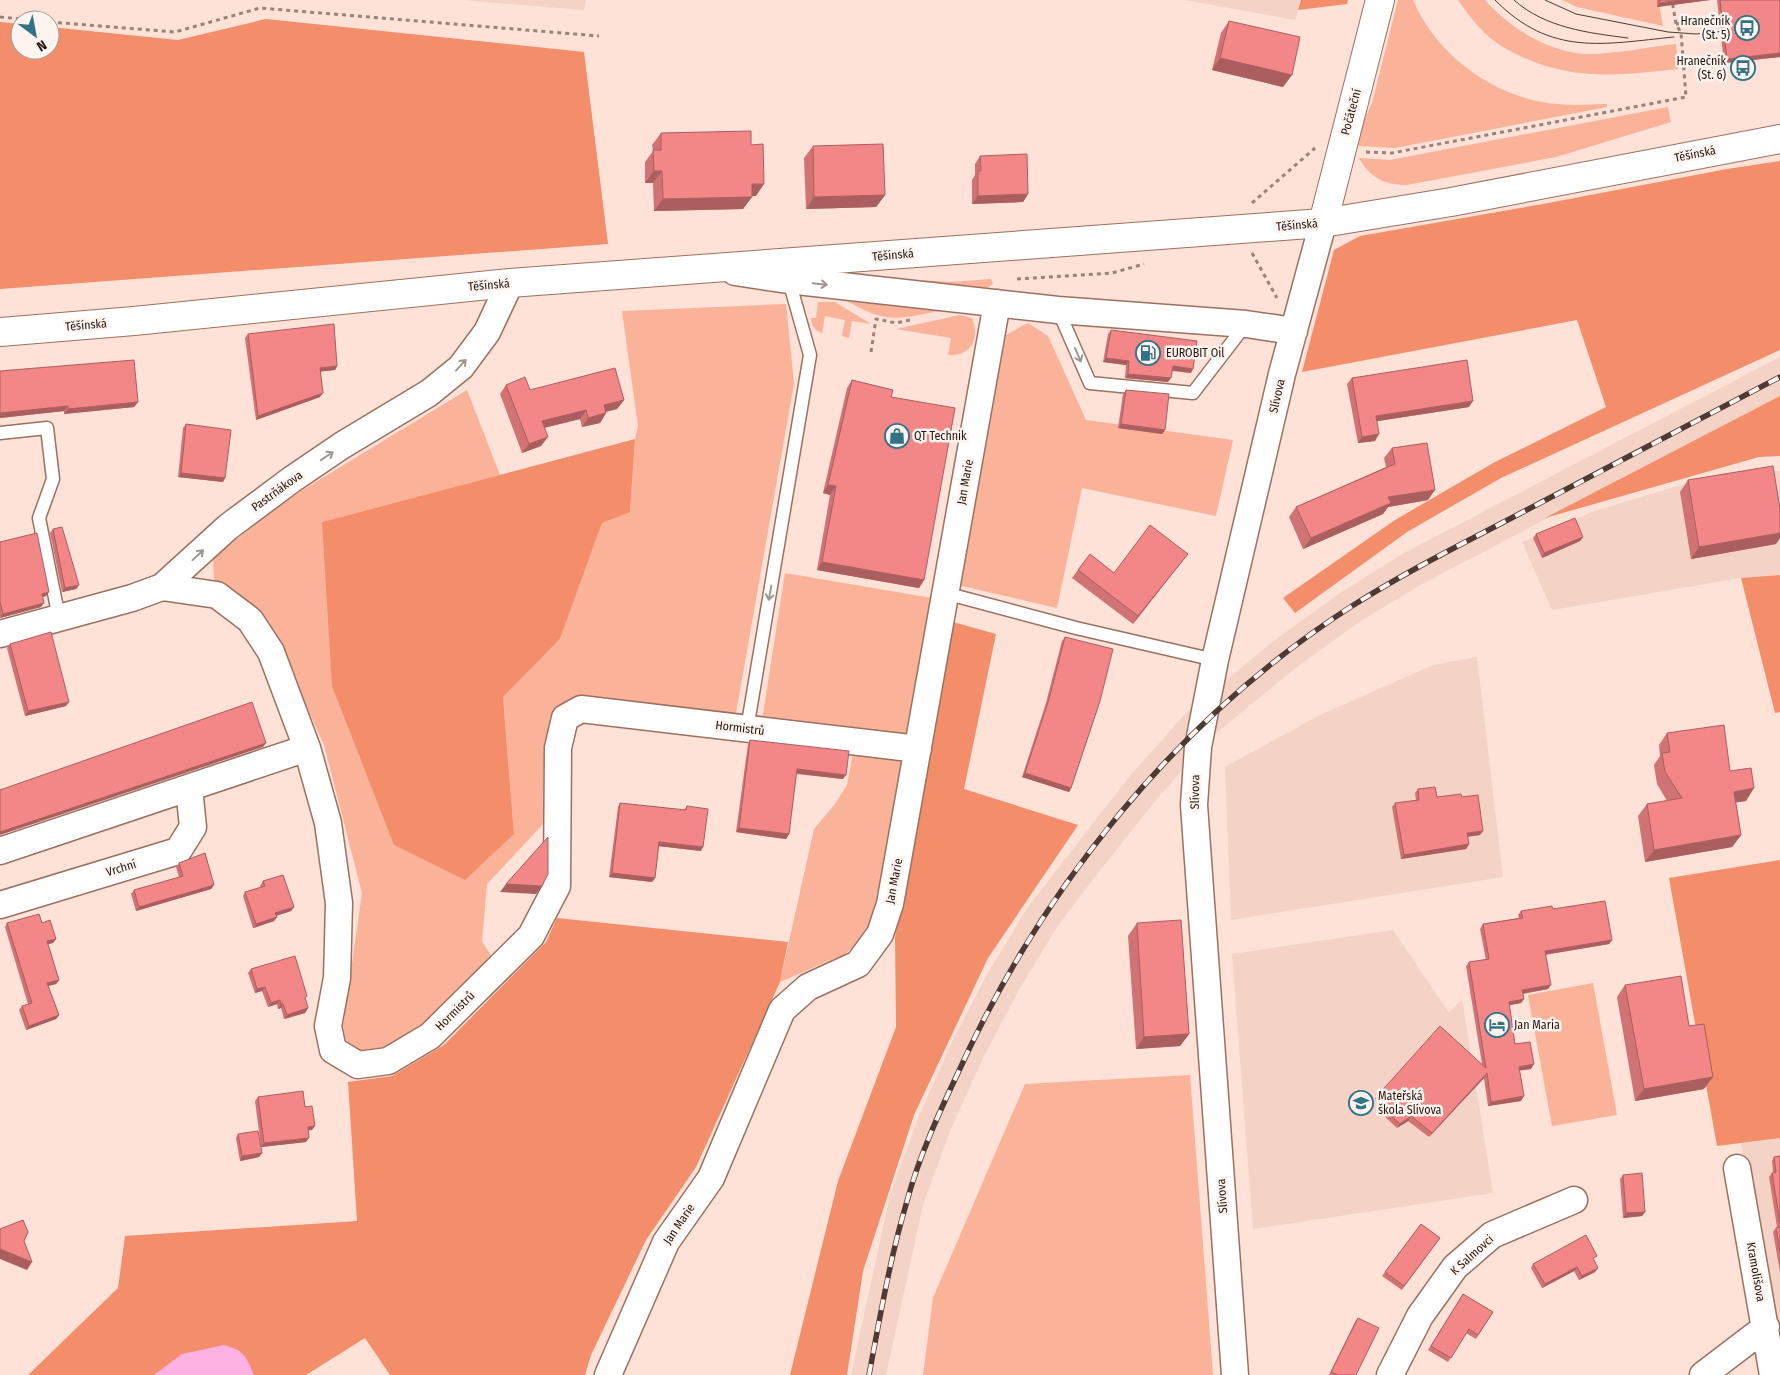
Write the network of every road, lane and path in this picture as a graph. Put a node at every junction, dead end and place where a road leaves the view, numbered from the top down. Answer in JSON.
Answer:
{"nodes":[{"id":1,"x":1380,"y":0,"type":"edge"},
{"id":2,"x":1672,"y":0,"type":"edge"},
{"id":3,"x":1723,"y":19,"type":"edge"},
{"id":4,"x":60,"y":23,"type":"edge"},
{"id":5,"x":1676,"y":24,"type":"junction"},
{"id":6,"x":599,"y":36,"type":"dead end"},
{"id":7,"x":1780,"y":138,"type":"edge"},
{"id":8,"x":1316,"y":147,"type":"dead end"},
{"id":9,"x":1392,"y":153,"type":"dead end"},
{"id":10,"x":1322,"y":223,"type":"junction"},
{"id":11,"x":1252,"y":241,"type":"junction"},
{"id":12,"x":787,"y":272,"type":"junction"},
{"id":13,"x":510,"y":283,"type":"junction"},
{"id":14,"x":997,"y":303,"type":"junction"},
{"id":15,"x":1058,"y":310,"type":"junction"},
{"id":16,"x":1246,"y":324,"type":"junction"},
{"id":17,"x":1294,"y":331,"type":"junction"},
{"id":18,"x":0,"y":332,"type":"edge"},
{"id":19,"x":0,"y":433,"type":"edge"},
{"id":20,"x":162,"y":587,"type":"junction"},
{"id":21,"x":945,"y":593,"type":"junction"},
{"id":22,"x":59,"y":618,"type":"junction"},
{"id":23,"x":0,"y":634,"type":"edge"},
{"id":24,"x":1215,"y":660,"type":"junction"},
{"id":25,"x":747,"y":729,"type":"junction"},
{"id":26,"x":307,"y":748,"type":"junction"},
{"id":27,"x":918,"y":749,"type":"junction"},
{"id":28,"x":189,"y":788,"type":"junction"},
{"id":29,"x":0,"y":851,"type":"edge"},
{"id":30,"x":0,"y":905,"type":"edge"},
{"id":31,"x":1737,"y":1168,"type":"dead end"},
{"id":32,"x":1574,"y":1200,"type":"dead end"},
{"id":33,"x":1766,"y":1327,"type":"junction"},
{"id":34,"x":608,"y":1375,"type":"edge"},
{"id":35,"x":1235,"y":1375,"type":"edge"},
{"id":36,"x":1390,"y":1375,"type":"edge"},
{"id":37,"x":1703,"y":1375,"type":"edge"},
{"id":38,"x":1773,"y":1375,"type":"edge"}],
"edges":[{"from":1,"to":10,"type":"main road","name":"Počáteční"},
{"from":2,"to":5,"type":"path"},
{"from":3,"to":5,"type":"path"},
{"from":4,"to":6,"type":"path"},
{"from":5,"to":9,"type":"path"},
{"from":7,"to":10,"type":"main road","name":"Těšínská"},
{"from":8,"to":11,"type":"path"},
{"from":10,"to":11,"type":"main road","name":"Těšínská"},
{"from":10,"to":17,"type":"street","name":"Slívova"},
{"from":11,"to":12,"type":"main road","name":"Těšínská"},
{"from":12,"to":13,"type":"main road","name":"Těšínská"},
{"from":12,"to":14,"type":"street","one_way":true},
{"from":12,"to":25,"type":"lane","one_way":true},
{"from":13,"to":18,"type":"main road","name":"Těšínská"},
{"from":20,"to":13,"type":"street","name":"Pastrňákova","one_way":true},
{"from":14,"to":15,"type":"street"},
{"from":14,"to":21,"type":"street","name":"Jan Marie"},
{"from":15,"to":16,"type":"street"},
{"from":15,"to":16,"type":"lane","one_way":true},
{"from":16,"to":17,"type":"street"},
{"from":17,"to":24,"type":"street","name":"Slívova"},
{"from":19,"to":22,"type":"lane"},
{"from":20,"to":22,"type":"street","name":"Pastrňákova"},
{"from":20,"to":26,"type":"street","name":"Hormistrů"},
{"from":21,"to":24,"type":"lane"},
{"from":21,"to":27,"type":"street","name":"Jan Marie"},
{"from":22,"to":23,"type":"street","name":"Pastrňákova"},
{"from":24,"to":35,"type":"street","name":"Slívova"},
{"from":25,"to":26,"type":"street","name":"Hormistrů"},
{"from":25,"to":27,"type":"street","name":"Hormistrů"},
{"from":26,"to":28,"type":"street"},
{"from":27,"to":34,"type":"street","name":"Jan Marie"},
{"from":28,"to":29,"type":"street"},
{"from":28,"to":30,"type":"street","name":"Vrchní"},
{"from":31,"to":33,"type":"street","name":"Kramolišova"},
{"from":32,"to":36,"type":"street","name":"K Salmovci"},
{"from":33,"to":37,"type":"street"},
{"from":33,"to":38,"type":"street","name":"Kramolišova"}]}
